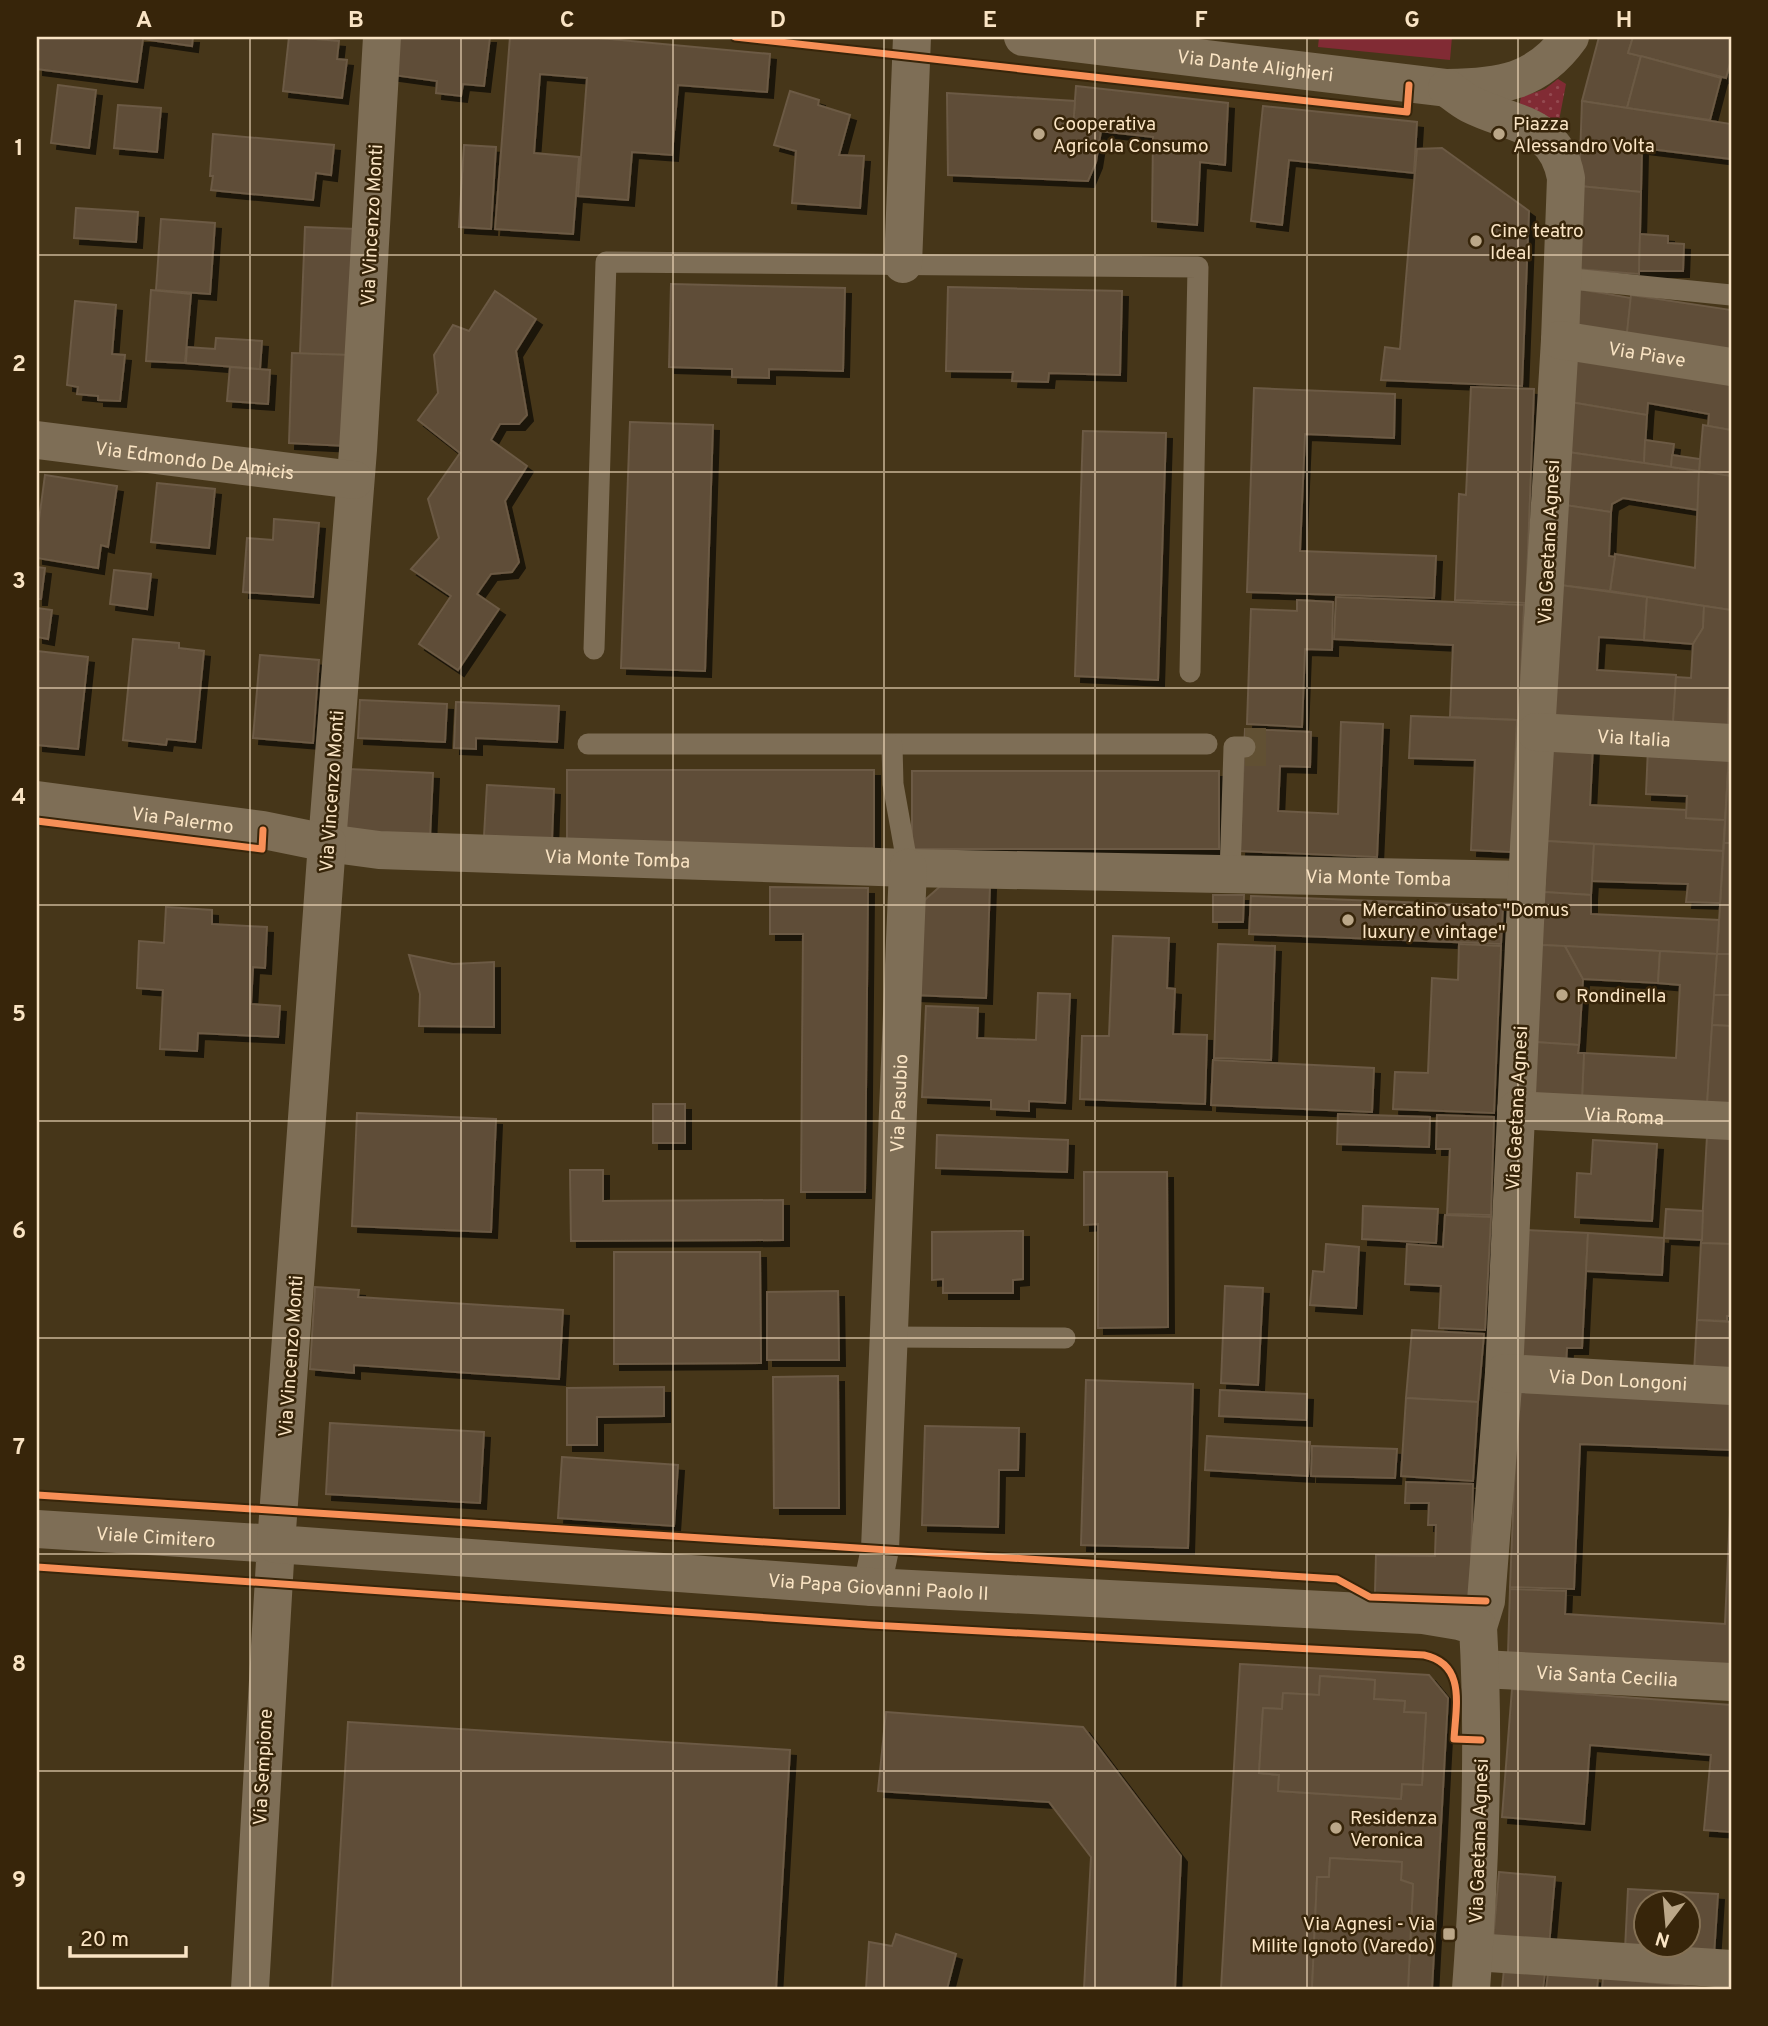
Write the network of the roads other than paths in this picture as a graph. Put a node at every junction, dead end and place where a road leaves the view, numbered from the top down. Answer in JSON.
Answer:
{"nodes":[{"id":1,"x":382,"y":37,"type":"edge"},
{"id":2,"x":912,"y":37,"type":"edge"},
{"id":3,"x":1023,"y":37,"type":"edge"},
{"id":4,"x":1570,"y":37,"type":"edge"},
{"id":5,"x":1447,"y":88,"type":"junction"},
{"id":6,"x":903,"y":264,"type":"junction"},
{"id":7,"x":1562,"y":278,"type":"junction"},
{"id":8,"x":1731,"y":295,"type":"edge"},
{"id":9,"x":1560,"y":340,"type":"junction"},
{"id":10,"x":1731,"y":367,"type":"edge"},
{"id":11,"x":37,"y":440,"type":"edge"},
{"id":12,"x":354,"y":480,"type":"junction"},
{"id":13,"x":594,"y":649,"type":"dead end"},
{"id":14,"x":1189,"y":672,"type":"dead end"},
{"id":15,"x":1536,"y":732,"type":"junction"},
{"id":16,"x":1731,"y":743,"type":"edge"},
{"id":17,"x":588,"y":744,"type":"dead end"},
{"id":18,"x":1207,"y":744,"type":"dead end"},
{"id":19,"x":892,"y":745,"type":"junction"},
{"id":20,"x":1245,"y":747,"type":"dead end"},
{"id":21,"x":37,"y":800,"type":"edge"},
{"id":22,"x":327,"y":843,"type":"junction"},
{"id":23,"x":908,"y":868,"type":"junction"},
{"id":24,"x":1230,"y":874,"type":"junction"},
{"id":25,"x":1527,"y":880,"type":"junction"},
{"id":26,"x":1516,"y":1110,"type":"junction"},
{"id":27,"x":1731,"y":1121,"type":"edge"},
{"id":28,"x":889,"y":1337,"type":"junction"},
{"id":29,"x":1065,"y":1338,"type":"dead end"},
{"id":30,"x":1504,"y":1373,"type":"junction"},
{"id":31,"x":1731,"y":1386,"type":"edge"},
{"id":32,"x":37,"y":1529,"type":"edge"},
{"id":33,"x":276,"y":1544,"type":"junction"},
{"id":34,"x":872,"y":1587,"type":"junction"},
{"id":35,"x":1478,"y":1627,"type":"junction"},
{"id":36,"x":1481,"y":1669,"type":"junction"},
{"id":37,"x":1731,"y":1682,"type":"edge"},
{"id":38,"x":1474,"y":1952,"type":"junction"},
{"id":39,"x":1731,"y":1969,"type":"edge"},
{"id":40,"x":250,"y":1989,"type":"edge"},
{"id":41,"x":1471,"y":1989,"type":"edge"}],
"edges":[{"from":1,"to":12,"type":"street","name":"Via Vincenzo Monti"},
{"from":2,"to":6,"type":"street"},
{"from":3,"to":5,"type":"street","name":"Via Dante Alighieri"},
{"from":4,"to":5,"type":"street"},
{"from":5,"to":7,"type":"street","name":"Via Gaetana Agnesi"},
{"from":6,"to":13,"type":"lane"},
{"from":6,"to":14,"type":"lane"},
{"from":7,"to":8,"type":"lane"},
{"from":7,"to":9,"type":"street","name":"Via Gaetana Agnesi"},
{"from":9,"to":10,"type":"street","name":"Via Piave"},
{"from":9,"to":15,"type":"street","name":"Via Gaetana Agnesi"},
{"from":11,"to":12,"type":"street","name":"Via Edmondo De Amicis"},
{"from":12,"to":22,"type":"street","name":"Via Vincenzo Monti"},
{"from":15,"to":16,"type":"street","name":"Via Italia"},
{"from":15,"to":25,"type":"street","name":"Via Gaetana Agnesi"},
{"from":17,"to":19,"type":"lane"},
{"from":18,"to":19,"type":"lane"},
{"from":19,"to":23,"type":"lane"},
{"from":20,"to":24,"type":"lane"},
{"from":21,"to":22,"type":"street","name":"Via Palermo"},
{"from":22,"to":23,"type":"street","name":"Via Monte Tomba"},
{"from":22,"to":33,"type":"street","name":"Via Vincenzo Monti"},
{"from":23,"to":24,"type":"street","name":"Via Monte Tomba"},
{"from":23,"to":28,"type":"street","name":"Via Pasubio"},
{"from":24,"to":25,"type":"street","name":"Via Monte Tomba"},
{"from":25,"to":26,"type":"street","name":"Via Gaetana Agnesi"},
{"from":26,"to":27,"type":"street","name":"Via Roma"},
{"from":26,"to":30,"type":"street","name":"Via Gaetana Agnesi"},
{"from":28,"to":29,"type":"lane"},
{"from":28,"to":34,"type":"street","name":"Via Pasubio"},
{"from":30,"to":31,"type":"street","name":"Via Don Longoni"},
{"from":30,"to":35,"type":"street","name":"Via Gaetana Agnesi"},
{"from":32,"to":33,"type":"street","name":"Viale Cimitero"},
{"from":33,"to":34,"type":"street","name":"Via Papa Giovanni Paolo II"},
{"from":33,"to":40,"type":"street","name":"Via Sempione"},
{"from":34,"to":35,"type":"street","name":"Via Papa Giovanni Paolo II"},
{"from":35,"to":36,"type":"street","name":"Via Gaetana Agnesi"},
{"from":36,"to":37,"type":"street","name":"Via Santa Cecilia"},
{"from":36,"to":38,"type":"street","name":"Via Gaetana Agnesi"},
{"from":38,"to":39,"type":"street"},
{"from":38,"to":41,"type":"street","name":"Via Gaetana Agnesi"}]}
